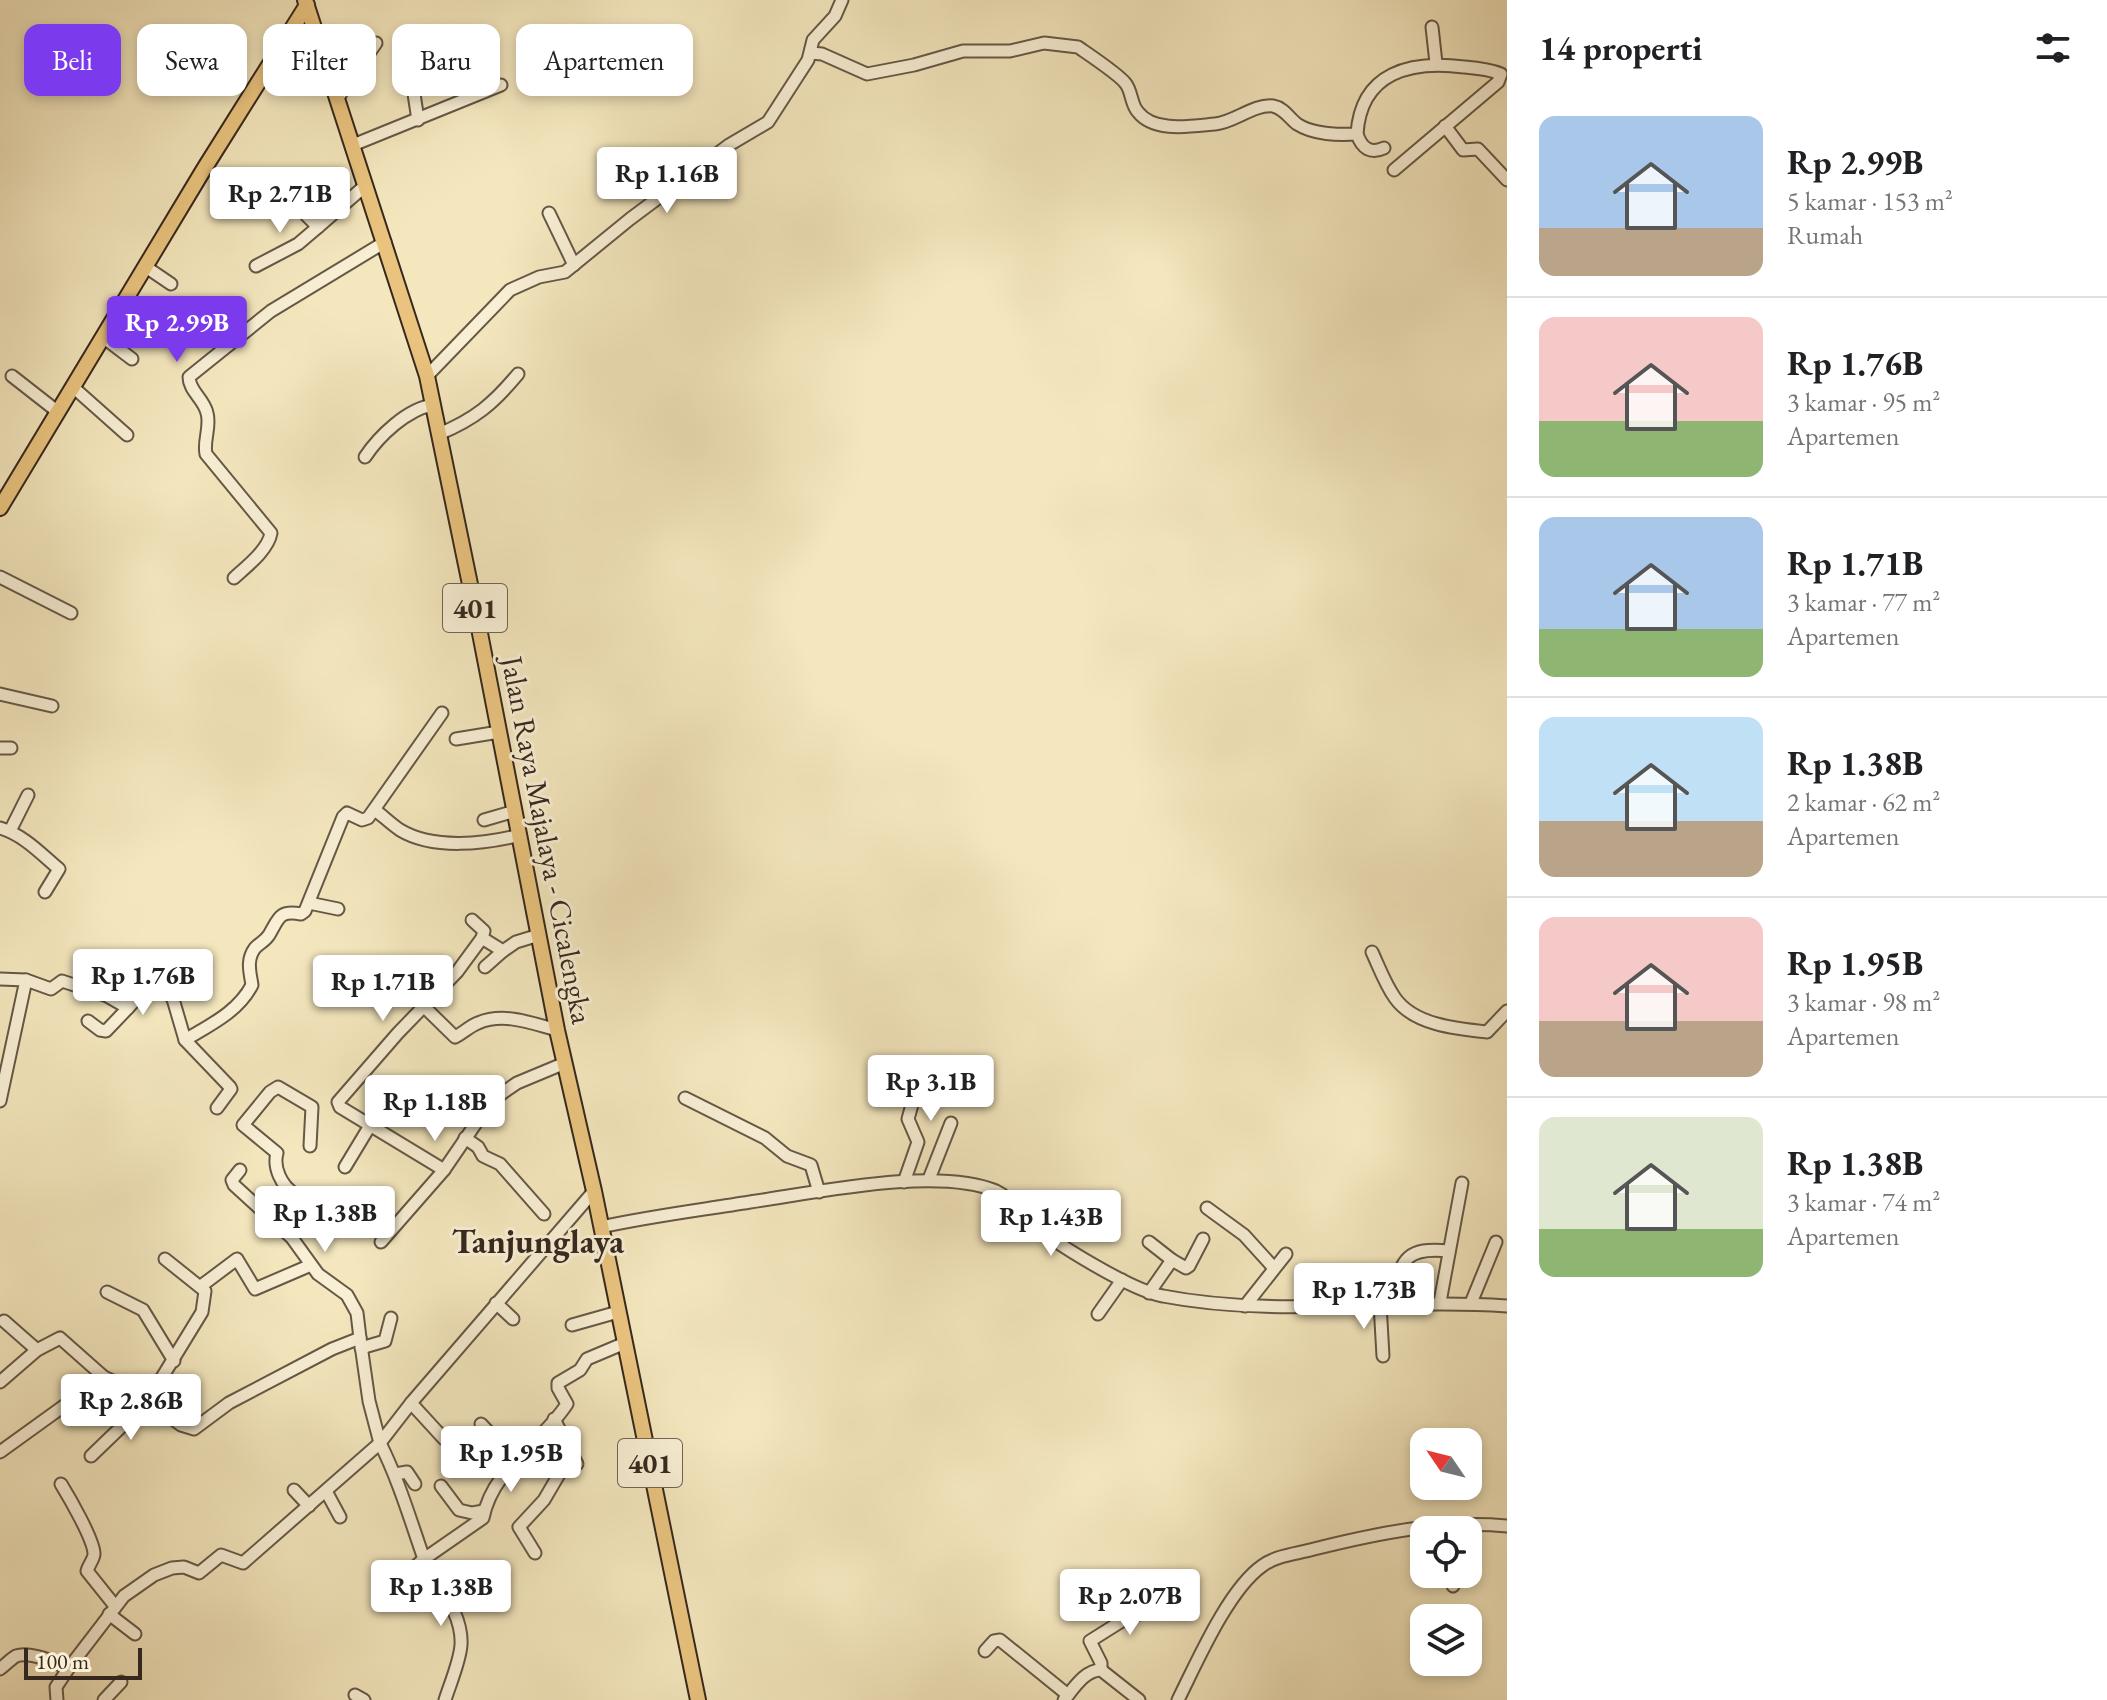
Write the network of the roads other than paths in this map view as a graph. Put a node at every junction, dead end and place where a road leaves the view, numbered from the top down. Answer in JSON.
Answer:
{"nodes":[{"id":1,"x":842,"y":0,"type":"edge"},
{"id":2,"x":306,"y":3,"type":"edge"},
{"id":3,"x":1432,"y":27,"type":"dead end"},
{"id":4,"x":811,"y":53,"type":"junction"},
{"id":5,"x":1436,"y":63,"type":"junction"},
{"id":6,"x":501,"y":85,"type":"dead end"},
{"id":7,"x":339,"y":96,"type":"edge"},
{"id":8,"x":414,"y":96,"type":"edge"},
{"id":9,"x":337,"y":99,"type":"junction"},
{"id":10,"x":418,"y":120,"type":"junction"},
{"id":11,"x":1445,"y":126,"type":"junction"},
{"id":12,"x":1357,"y":134,"type":"junction"},
{"id":13,"x":353,"y":145,"type":"junction"},
{"id":14,"x":1384,"y":148,"type":"dead end"},
{"id":15,"x":1394,"y":170,"type":"dead end"},
{"id":16,"x":1507,"y":180,"type":"edge"},
{"id":17,"x":366,"y":185,"type":"junction"},
{"id":18,"x":549,"y":213,"type":"dead end"},
{"id":19,"x":306,"y":215,"type":"dead end"},
{"id":20,"x":318,"y":227,"type":"junction"},
{"id":21,"x":385,"y":242,"type":"junction"},
{"id":22,"x":574,"y":265,"type":"junction"},
{"id":23,"x":256,"y":266,"type":"dead end"},
{"id":24,"x":146,"y":267,"type":"junction"},
{"id":25,"x":171,"y":284,"type":"dead end"},
{"id":26,"x":103,"y":337,"type":"junction"},
{"id":27,"x":132,"y":359,"type":"dead end"},
{"id":28,"x":518,"y":374,"type":"dead end"},
{"id":29,"x":12,"y":376,"type":"dead end"},
{"id":30,"x":427,"y":376,"type":"junction"},
{"id":31,"x":73,"y":387,"type":"junction"},
{"id":32,"x":433,"y":405,"type":"junction"},
{"id":33,"x":58,"y":412,"type":"junction"},
{"id":34,"x":439,"y":434,"type":"junction"},
{"id":35,"x":127,"y":435,"type":"dead end"},
{"id":36,"x":365,"y":457,"type":"dead end"},
{"id":37,"x":0,"y":508,"type":"edge"},
{"id":38,"x":0,"y":577,"type":"edge"},
{"id":39,"x":234,"y":578,"type":"dead end"},
{"id":40,"x":71,"y":613,"type":"dead end"},
{"id":41,"x":0,"y":694,"type":"edge"},
{"id":42,"x":52,"y":706,"type":"dead end"},
{"id":43,"x":442,"y":713,"type":"dead end"},
{"id":44,"x":499,"y":732,"type":"junction"},
{"id":45,"x":456,"y":739,"type":"dead end"},
{"id":46,"x":28,"y":795,"type":"dead end"},
{"id":47,"x":375,"y":810,"type":"junction"},
{"id":48,"x":515,"y":811,"type":"junction"},
{"id":49,"x":484,"y":820,"type":"dead end"},
{"id":50,"x":5,"y":829,"type":"edge"},
{"id":51,"x":520,"y":835,"type":"junction"},
{"id":52,"x":45,"y":892,"type":"dead end"},
{"id":53,"x":309,"y":903,"type":"junction"},
{"id":54,"x":338,"y":909,"type":"dead end"},
{"id":55,"x":472,"y":920,"type":"dead end"},
{"id":56,"x":539,"y":935,"type":"junction"},
{"id":57,"x":482,"y":938,"type":"junction"},
{"id":58,"x":503,"y":951,"type":"junction"},
{"id":59,"x":1372,"y":952,"type":"dead end"},
{"id":60,"x":485,"y":967,"type":"dead end"},
{"id":61,"x":0,"y":979,"type":"edge"},
{"id":62,"x":26,"y":980,"type":"junction"},
{"id":63,"x":406,"y":989,"type":"dead end"},
{"id":64,"x":128,"y":1008,"type":"junction"},
{"id":65,"x":423,"y":1008,"type":"junction"},
{"id":66,"x":1507,"y":1011,"type":"edge"},
{"id":67,"x":88,"y":1021,"type":"dead end"},
{"id":68,"x":557,"y":1030,"type":"junction"},
{"id":69,"x":185,"y":1040,"type":"junction"},
{"id":70,"x":565,"y":1063,"type":"junction"},
{"id":71,"x":893,"y":1091,"type":"dead end"},
{"id":72,"x":685,"y":1098,"type":"dead end"},
{"id":73,"x":0,"y":1101,"type":"edge"},
{"id":74,"x":217,"y":1108,"type":"dead end"},
{"id":75,"x":951,"y":1123,"type":"dead end"},
{"id":76,"x":371,"y":1124,"type":"junction"},
{"id":77,"x":465,"y":1138,"type":"junction"},
{"id":78,"x":310,"y":1146,"type":"dead end"},
{"id":79,"x":345,"y":1167,"type":"dead end"},
{"id":80,"x":240,"y":1170,"type":"dead end"},
{"id":81,"x":444,"y":1170,"type":"junction"},
{"id":82,"x":929,"y":1179,"type":"junction"},
{"id":83,"x":904,"y":1182,"type":"junction"},
{"id":84,"x":1462,"y":1183,"type":"dead end"},
{"id":85,"x":594,"y":1191,"type":"junction"},
{"id":86,"x":819,"y":1192,"type":"junction"},
{"id":87,"x":1207,"y":1208,"type":"dead end"},
{"id":88,"x":544,"y":1214,"type":"dead end"},
{"id":89,"x":601,"y":1227,"type":"junction"},
{"id":90,"x":284,"y":1231,"type":"junction"},
{"id":91,"x":1203,"y":1239,"type":"dead end"},
{"id":92,"x":381,"y":1242,"type":"dead end"},
{"id":93,"x":1149,"y":1242,"type":"dead end"},
{"id":94,"x":1496,"y":1242,"type":"dead end"},
{"id":95,"x":1449,"y":1251,"type":"junction"},
{"id":96,"x":1286,"y":1254,"type":"dead end"},
{"id":97,"x":165,"y":1259,"type":"dead end"},
{"id":98,"x":1172,"y":1260,"type":"junction"},
{"id":99,"x":311,"y":1265,"type":"junction"},
{"id":100,"x":1274,"y":1268,"type":"junction"},
{"id":101,"x":1122,"y":1280,"type":"junction"},
{"id":102,"x":201,"y":1286,"type":"junction"},
{"id":103,"x":107,"y":1292,"type":"dead end"},
{"id":104,"x":1149,"y":1293,"type":"junction"},
{"id":105,"x":1440,"y":1302,"type":"junction"},
{"id":106,"x":496,"y":1303,"type":"junction"},
{"id":107,"x":1471,"y":1303,"type":"junction"},
{"id":108,"x":1385,"y":1304,"type":"junction"},
{"id":109,"x":1245,"y":1306,"type":"junction"},
{"id":110,"x":1507,"y":1306,"type":"edge"},
{"id":111,"x":618,"y":1312,"type":"junction"},
{"id":112,"x":1098,"y":1314,"type":"dead end"},
{"id":113,"x":391,"y":1318,"type":"dead end"},
{"id":114,"x":513,"y":1319,"type":"dead end"},
{"id":115,"x":4,"y":1321,"type":"dead end"},
{"id":116,"x":572,"y":1325,"type":"dead end"},
{"id":117,"x":361,"y":1343,"type":"junction"},
{"id":118,"x":625,"y":1343,"type":"junction"},
{"id":119,"x":37,"y":1350,"type":"junction"},
{"id":120,"x":1383,"y":1356,"type":"dead end"},
{"id":121,"x":174,"y":1361,"type":"junction"},
{"id":122,"x":104,"y":1377,"type":"junction"},
{"id":123,"x":0,"y":1382,"type":"edge"},
{"id":124,"x":147,"y":1402,"type":"junction"},
{"id":125,"x":411,"y":1403,"type":"junction"},
{"id":126,"x":554,"y":1419,"type":"junction"},
{"id":127,"x":481,"y":1424,"type":"dead end"},
{"id":128,"x":444,"y":1439,"type":"dead end"},
{"id":129,"x":533,"y":1441,"type":"junction"},
{"id":130,"x":380,"y":1443,"type":"junction"},
{"id":131,"x":0,"y":1452,"type":"edge"},
{"id":132,"x":91,"y":1456,"type":"dead end"},
{"id":133,"x":515,"y":1460,"type":"junction"},
{"id":134,"x":577,"y":1464,"type":"dead end"},
{"id":135,"x":395,"y":1474,"type":"junction"},
{"id":136,"x":61,"y":1484,"type":"dead end"},
{"id":137,"x":415,"y":1484,"type":"dead end"},
{"id":138,"x":441,"y":1486,"type":"dead end"},
{"id":139,"x":294,"y":1490,"type":"dead end"},
{"id":140,"x":326,"y":1491,"type":"junction"},
{"id":141,"x":309,"y":1506,"type":"junction"},
{"id":142,"x":484,"y":1511,"type":"junction"},
{"id":143,"x":340,"y":1517,"type":"dead end"},
{"id":144,"x":1482,"y":1525,"type":"edge"},
{"id":145,"x":1507,"y":1526,"type":"edge"},
{"id":146,"x":1410,"y":1529,"type":"edge"},
{"id":147,"x":535,"y":1553,"type":"dead end"},
{"id":148,"x":424,"y":1559,"type":"junction"},
{"id":149,"x":394,"y":1585,"type":"dead end"},
{"id":150,"x":112,"y":1610,"type":"junction"},
{"id":151,"x":1139,"y":1614,"type":"dead end"},
{"id":152,"x":135,"y":1634,"type":"dead end"},
{"id":153,"x":985,"y":1651,"type":"dead end"},
{"id":154,"x":0,"y":1669,"type":"edge"},
{"id":155,"x":68,"y":1669,"type":"junction"},
{"id":156,"x":1101,"y":1670,"type":"junction"},
{"id":157,"x":121,"y":1682,"type":"dead end"},
{"id":158,"x":1066,"y":1698,"type":"edge"},
{"id":159,"x":1181,"y":1699,"type":"edge"},
{"id":160,"x":57,"y":1700,"type":"edge"},
{"id":161,"x":104,"y":1700,"type":"edge"},
{"id":162,"x":445,"y":1700,"type":"edge"},
{"id":163,"x":698,"y":1700,"type":"edge"},
{"id":164,"x":1139,"y":1700,"type":"edge"}],
"edges":[{"from":1,"to":4,"type":"street"},
{"from":2,"to":9,"type":"main road","name":"Jalan Raya Majalaya - Cicalengka","number":"401"},
{"from":2,"to":24,"type":"main road"},
{"from":3,"to":5,"type":"street"},
{"from":4,"to":12,"type":"street"},
{"from":4,"to":22,"type":"street"},
{"from":5,"to":11,"type":"street"},
{"from":5,"to":12,"type":"street"},
{"from":6,"to":10,"type":"street"},
{"from":7,"to":9,"type":"street"},
{"from":8,"to":10,"type":"street"},
{"from":9,"to":13,"type":"main road","name":"Jalan Raya Majalaya - Cicalengka","number":"401"},
{"from":10,"to":13,"type":"street"},
{"from":11,"to":15,"type":"street"},
{"from":11,"to":16,"type":"street"},
{"from":12,"to":14,"type":"street"},
{"from":13,"to":17,"type":"main road","name":"Jalan Raya Majalaya - Cicalengka","number":"401"},
{"from":17,"to":20,"type":"street"},
{"from":17,"to":21,"type":"main road","name":"Jalan Raya Majalaya - Cicalengka","number":"401"},
{"from":18,"to":22,"type":"street"},
{"from":19,"to":20,"type":"street"},
{"from":20,"to":23,"type":"street"},
{"from":21,"to":30,"type":"main road","name":"Jalan Raya Majalaya - Cicalengka","number":"401"},
{"from":21,"to":39,"type":"street"},
{"from":22,"to":30,"type":"street"},
{"from":24,"to":25,"type":"street"},
{"from":24,"to":26,"type":"main road"},
{"from":26,"to":27,"type":"street"},
{"from":26,"to":31,"type":"main road"},
{"from":28,"to":34,"type":"street"},
{"from":29,"to":33,"type":"street"},
{"from":30,"to":32,"type":"main road","name":"Jalan Raya Majalaya - Cicalengka","number":"401"},
{"from":31,"to":33,"type":"main road"},
{"from":31,"to":35,"type":"street"},
{"from":32,"to":34,"type":"main road","name":"Jalan Raya Majalaya - Cicalengka","number":"401"},
{"from":32,"to":36,"type":"street"},
{"from":33,"to":37,"type":"main road"},
{"from":34,"to":44,"type":"main road","name":"Jalan Raya Majalaya - Cicalengka","number":"401"},
{"from":38,"to":40,"type":"street"},
{"from":41,"to":42,"type":"street"},
{"from":43,"to":47,"type":"street"},
{"from":44,"to":45,"type":"street"},
{"from":44,"to":48,"type":"main road","name":"Jalan Raya Majalaya - Cicalengka","number":"401"},
{"from":46,"to":50,"type":"street"},
{"from":47,"to":51,"type":"street"},
{"from":47,"to":53,"type":"street"},
{"from":48,"to":49,"type":"street"},
{"from":48,"to":51,"type":"main road","name":"Jalan Raya Majalaya - Cicalengka","number":"401"},
{"from":50,"to":52,"type":"street"},
{"from":51,"to":56,"type":"main road","name":"Jalan Raya Majalaya - Cicalengka","number":"401"},
{"from":53,"to":54,"type":"street"},
{"from":53,"to":69,"type":"street"},
{"from":55,"to":57,"type":"street"},
{"from":56,"to":58,"type":"street"},
{"from":56,"to":68,"type":"main road","name":"Jalan Raya Majalaya - Cicalengka","number":"401"},
{"from":57,"to":58,"type":"street"},
{"from":57,"to":65,"type":"street"},
{"from":58,"to":60,"type":"street"},
{"from":59,"to":66,"type":"street"},
{"from":61,"to":62,"type":"street"},
{"from":62,"to":64,"type":"street"},
{"from":62,"to":73,"type":"street"},
{"from":63,"to":65,"type":"street"},
{"from":64,"to":67,"type":"street"},
{"from":64,"to":69,"type":"street"},
{"from":65,"to":68,"type":"street"},
{"from":65,"to":76,"type":"street"},
{"from":68,"to":70,"type":"main road","name":"Jalan Raya Majalaya - Cicalengka","number":"401"},
{"from":69,"to":74,"type":"street"},
{"from":70,"to":77,"type":"street"},
{"from":70,"to":85,"type":"main road","name":"Jalan Raya Majalaya - Cicalengka","number":"401"},
{"from":71,"to":83,"type":"street"},
{"from":72,"to":86,"type":"street"},
{"from":75,"to":82,"type":"street"},
{"from":76,"to":79,"type":"street"},
{"from":76,"to":81,"type":"street"},
{"from":77,"to":81,"type":"street"},
{"from":77,"to":88,"type":"street"},
{"from":78,"to":90,"type":"street"},
{"from":80,"to":90,"type":"street"},
{"from":81,"to":92,"type":"street"},
{"from":82,"to":83,"type":"street"},
{"from":82,"to":101,"type":"street"},
{"from":83,"to":86,"type":"street"},
{"from":84,"to":95,"type":"street"},
{"from":85,"to":89,"type":"main road","name":"Jalan Raya Majalaya - Cicalengka","number":"401"},
{"from":85,"to":106,"type":"street"},
{"from":86,"to":89,"type":"street"},
{"from":87,"to":100,"type":"street"},
{"from":89,"to":111,"type":"main road","name":"Jalan Raya Majalaya - Cicalengka","number":"401"},
{"from":90,"to":99,"type":"street"},
{"from":91,"to":98,"type":"street"},
{"from":93,"to":98,"type":"street"},
{"from":94,"to":107,"type":"street"},
{"from":95,"to":105,"type":"street"},
{"from":95,"to":108,"type":"street"},
{"from":96,"to":100,"type":"street"},
{"from":97,"to":102,"type":"street"},
{"from":98,"to":104,"type":"street"},
{"from":99,"to":102,"type":"street"},
{"from":99,"to":117,"type":"street"},
{"from":100,"to":109,"type":"street"},
{"from":101,"to":104,"type":"street"},
{"from":101,"to":112,"type":"street"},
{"from":102,"to":121,"type":"street"},
{"from":103,"to":121,"type":"street"},
{"from":104,"to":109,"type":"street"},
{"from":105,"to":107,"type":"street"},
{"from":105,"to":108,"type":"street"},
{"from":106,"to":114,"type":"street"},
{"from":106,"to":125,"type":"street"},
{"from":107,"to":110,"type":"street"},
{"from":108,"to":109,"type":"street"},
{"from":108,"to":120,"type":"street"},
{"from":111,"to":116,"type":"street"},
{"from":111,"to":118,"type":"main road","name":"Jalan Raya Majalaya - Cicalengka","number":"401"},
{"from":113,"to":117,"type":"street"},
{"from":115,"to":119,"type":"street"},
{"from":117,"to":124,"type":"street"},
{"from":117,"to":130,"type":"street"},
{"from":118,"to":126,"type":"street"},
{"from":118,"to":163,"type":"main road","name":"Jalan Raya Majalaya - Cicalengka","number":"401"},
{"from":119,"to":122,"type":"street"},
{"from":119,"to":123,"type":"street"},
{"from":121,"to":124,"type":"street"},
{"from":122,"to":124,"type":"street"},
{"from":122,"to":131,"type":"street"},
{"from":124,"to":132,"type":"street"},
{"from":125,"to":128,"type":"street"},
{"from":125,"to":130,"type":"street"},
{"from":126,"to":129,"type":"street"},
{"from":126,"to":134,"type":"street"},
{"from":127,"to":133,"type":"street"},
{"from":129,"to":133,"type":"street"},
{"from":129,"to":147,"type":"street"},
{"from":130,"to":135,"type":"street"},
{"from":130,"to":140,"type":"street"},
{"from":133,"to":142,"type":"street"},
{"from":135,"to":137,"type":"street"},
{"from":135,"to":148,"type":"street"},
{"from":136,"to":150,"type":"street"},
{"from":138,"to":142,"type":"street"},
{"from":139,"to":141,"type":"street"},
{"from":140,"to":141,"type":"street"},
{"from":140,"to":143,"type":"street"},
{"from":141,"to":150,"type":"street"},
{"from":142,"to":148,"type":"street"},
{"from":144,"to":145,"type":"street"},
{"from":146,"to":159,"type":"street"},
{"from":148,"to":149,"type":"street"},
{"from":148,"to":162,"type":"street"},
{"from":150,"to":152,"type":"street"},
{"from":150,"to":155,"type":"street"},
{"from":151,"to":156,"type":"street"},
{"from":153,"to":158,"type":"street"},
{"from":154,"to":155,"type":"street"},
{"from":155,"to":160,"type":"street"},
{"from":156,"to":158,"type":"street"},
{"from":156,"to":164,"type":"street"},
{"from":157,"to":161,"type":"street"}]}
